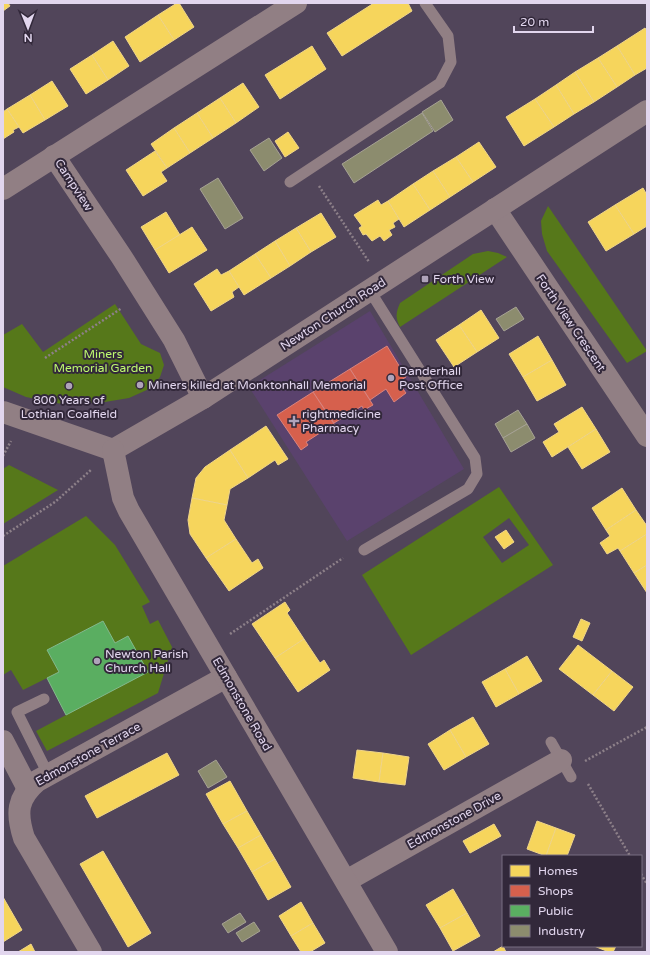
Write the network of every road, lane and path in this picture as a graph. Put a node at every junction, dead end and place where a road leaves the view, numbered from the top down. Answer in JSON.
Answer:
{"nodes":[{"id":1,"x":296,"y":3,"type":"edge"},
{"id":2,"x":425,"y":3,"type":"edge"},
{"id":3,"x":647,"y":111,"type":"edge"},
{"id":4,"x":54,"y":156,"type":"junction"},
{"id":5,"x":309,"y":169,"type":"junction"},
{"id":6,"x":290,"y":182,"type":"dead end"},
{"id":7,"x":3,"y":189,"type":"edge"},
{"id":8,"x":495,"y":210,"type":"junction"},
{"id":9,"x":376,"y":287,"type":"junction"},
{"id":10,"x":122,"y":308,"type":"dead end"},
{"id":11,"x":45,"y":358,"type":"dead end"},
{"id":12,"x":203,"y":398,"type":"junction"},
{"id":13,"x":3,"y":412,"type":"edge"},
{"id":14,"x":647,"y":436,"type":"edge"},
{"id":15,"x":113,"y":450,"type":"junction"},
{"id":16,"x":3,"y":536,"type":"edge"},
{"id":17,"x":364,"y":550,"type":"dead end"},
{"id":18,"x":343,"y":558,"type":"dead end"},
{"id":19,"x":210,"y":648,"type":"junction"},
{"id":20,"x":226,"y":677,"type":"junction"},
{"id":21,"x":44,"y":699,"type":"dead end"},
{"id":22,"x":647,"y":727,"type":"edge"},
{"id":23,"x":3,"y":741,"type":"edge"},
{"id":24,"x":566,"y":763,"type":"junction"},
{"id":25,"x":48,"y":774,"type":"junction"},
{"id":26,"x":28,"y":789,"type":"junction"},
{"id":27,"x":629,"y":855,"type":"edge"},
{"id":28,"x":346,"y":881,"type":"junction"},
{"id":29,"x":91,"y":952,"type":"edge"},
{"id":30,"x":387,"y":952,"type":"edge"}],
"edges":[{"from":1,"to":4,"type":"street","name":"Campview"},
{"from":2,"to":5,"type":"lane"},
{"from":3,"to":8,"type":"street","name":"Newton Church Road"},
{"from":4,"to":7,"type":"street"},
{"from":4,"to":12,"type":"street","name":"Campview"},
{"from":5,"to":6,"type":"lane"},
{"from":5,"to":9,"type":"path"},
{"from":8,"to":9,"type":"street","name":"Newton Church Road"},
{"from":8,"to":14,"type":"street","name":"Forth View Crescent"},
{"from":9,"to":12,"type":"street","name":"Newton Church Road"},
{"from":9,"to":17,"type":"lane"},
{"from":10,"to":11,"type":"path"},
{"from":12,"to":15,"type":"street","name":"Newton Church Road"},
{"from":13,"to":15,"type":"street"},
{"from":15,"to":16,"type":"path"},
{"from":15,"to":19,"type":"street","name":"Edmonstone Road"},
{"from":18,"to":19,"type":"path"},
{"from":19,"to":20,"type":"street","name":"Edmonstone Road"},
{"from":20,"to":25,"type":"street","name":"Edmonstone Terrace"},
{"from":20,"to":28,"type":"street","name":"Edmonstone Road"},
{"from":21,"to":25,"type":"lane"},
{"from":22,"to":24,"type":"path"},
{"from":23,"to":26,"type":"street"},
{"from":24,"to":27,"type":"path"},
{"from":24,"to":28,"type":"street","name":"Edmonstone Drive"},
{"from":25,"to":26,"type":"street","name":"Edmonstone Terrace"},
{"from":26,"to":29,"type":"street","name":"Edmonstone Terrace"},
{"from":28,"to":30,"type":"street","name":"Edmonstone Road"}]}
